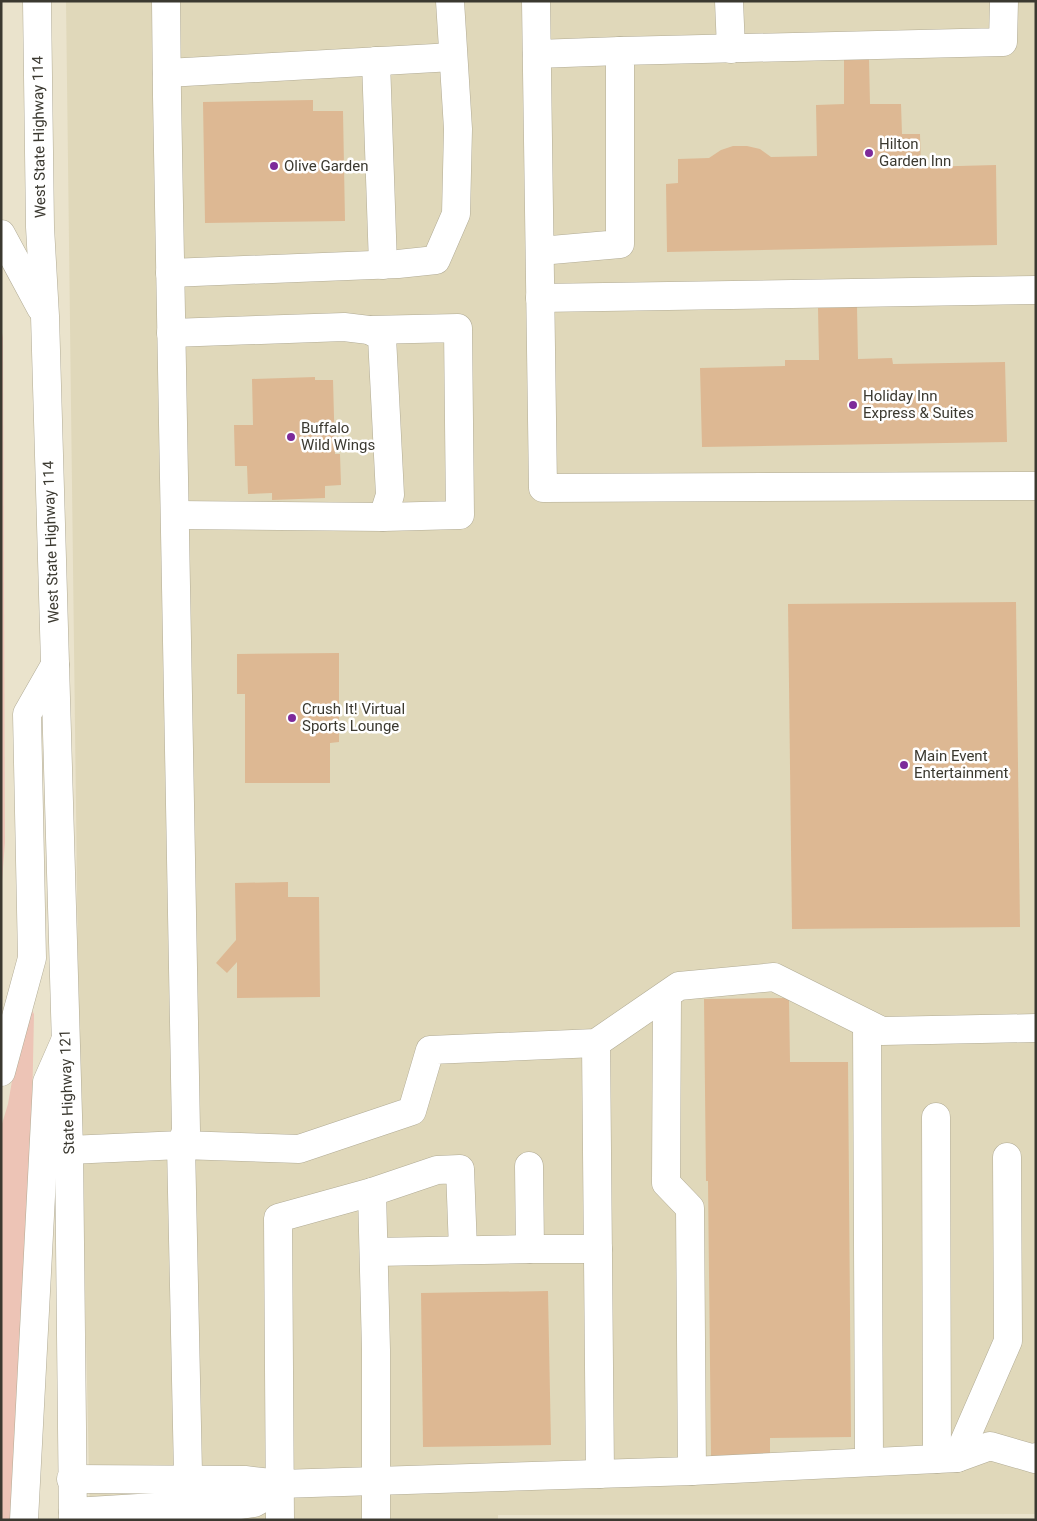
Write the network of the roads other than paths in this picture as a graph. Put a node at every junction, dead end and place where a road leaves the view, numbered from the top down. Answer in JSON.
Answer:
{"nodes":[{"id":1,"x":37,"y":1,"type":"edge"},
{"id":2,"x":166,"y":1,"type":"edge"},
{"id":3,"x":450,"y":1,"type":"edge"},
{"id":4,"x":536,"y":1,"type":"edge"},
{"id":5,"x":730,"y":1,"type":"edge"},
{"id":6,"x":1004,"y":1,"type":"edge"},
{"id":7,"x":732,"y":49,"type":"junction"},
{"id":8,"x":620,"y":51,"type":"junction"},
{"id":9,"x":537,"y":54,"type":"junction"},
{"id":10,"x":453,"y":57,"type":"junction"},
{"id":11,"x":376,"y":61,"type":"junction"},
{"id":12,"x":167,"y":73,"type":"junction"},
{"id":13,"x":1,"y":234,"type":"edge"},
{"id":14,"x":540,"y":251,"type":"junction"},
{"id":15,"x":383,"y":265,"type":"junction"},
{"id":16,"x":170,"y":272,"type":"junction"},
{"id":17,"x":1036,"y":290,"type":"edge"},
{"id":18,"x":540,"y":298,"type":"junction"},
{"id":19,"x":45,"y":316,"type":"junction"},
{"id":20,"x":369,"y":330,"type":"junction"},
{"id":21,"x":171,"y":333,"type":"junction"},
{"id":22,"x":1036,"y":486,"type":"edge"},
{"id":23,"x":176,"y":515,"type":"junction"},
{"id":24,"x":383,"y":517,"type":"junction"},
{"id":25,"x":55,"y":665,"type":"junction"},
{"id":26,"x":667,"y":995,"type":"junction"},
{"id":27,"x":867,"y":1024,"type":"junction"},
{"id":28,"x":1036,"y":1028,"type":"edge"},
{"id":29,"x":65,"y":1041,"type":"junction"},
{"id":30,"x":596,"y":1043,"type":"junction"},
{"id":31,"x":1,"y":1072,"type":"edge"},
{"id":32,"x":936,"y":1118,"type":"dead end"},
{"id":33,"x":181,"y":1146,"type":"junction"},
{"id":34,"x":69,"y":1150,"type":"junction"},
{"id":35,"x":1007,"y":1157,"type":"dead end"},
{"id":36,"x":529,"y":1166,"type":"dead end"},
{"id":37,"x":372,"y":1192,"type":"junction"},
{"id":38,"x":530,"y":1249,"type":"junction"},
{"id":39,"x":598,"y":1249,"type":"junction"},
{"id":40,"x":463,"y":1250,"type":"junction"},
{"id":41,"x":374,"y":1252,"type":"junction"},
{"id":42,"x":1036,"y":1457,"type":"edge"},
{"id":43,"x":947,"y":1459,"type":"junction"},
{"id":44,"x":869,"y":1462,"type":"junction"},
{"id":45,"x":692,"y":1471,"type":"junction"},
{"id":46,"x":600,"y":1474,"type":"junction"},
{"id":47,"x":71,"y":1479,"type":"junction"},
{"id":48,"x":377,"y":1481,"type":"junction"},
{"id":49,"x":280,"y":1484,"type":"junction"},
{"id":50,"x":188,"y":1502,"type":"edge"},
{"id":51,"x":73,"y":1516,"type":"edge"},
{"id":52,"x":24,"y":1520,"type":"edge"},
{"id":53,"x":280,"y":1520,"type":"edge"},
{"id":54,"x":376,"y":1520,"type":"edge"}],
"edges":[{"from":1,"to":19,"type":"main road","name":"West State Highway 114"},
{"from":2,"to":12,"type":"main road"},
{"from":3,"to":10,"type":"main road"},
{"from":4,"to":9,"type":"main road"},
{"from":5,"to":7,"type":"main road"},
{"from":6,"to":7,"type":"main road"},
{"from":7,"to":8,"type":"main road"},
{"from":8,"to":9,"type":"main road"},
{"from":8,"to":14,"type":"main road"},
{"from":9,"to":14,"type":"main road"},
{"from":10,"to":11,"type":"main road"},
{"from":10,"to":15,"type":"main road"},
{"from":11,"to":12,"type":"main road"},
{"from":11,"to":15,"type":"main road"},
{"from":12,"to":16,"type":"main road"},
{"from":13,"to":19,"type":"main road"},
{"from":14,"to":18,"type":"main road"},
{"from":15,"to":16,"type":"main road"},
{"from":16,"to":21,"type":"main road"},
{"from":17,"to":18,"type":"main road"},
{"from":18,"to":22,"type":"main road"},
{"from":19,"to":25,"type":"main road","name":"West State Highway 114"},
{"from":20,"to":21,"type":"main road"},
{"from":20,"to":24,"type":"main road"},
{"from":20,"to":24,"type":"main road"},
{"from":21,"to":23,"type":"main road"},
{"from":23,"to":24,"type":"main road"},
{"from":23,"to":33,"type":"main road"},
{"from":25,"to":29,"type":"main road","name":"State Highway 121"},
{"from":25,"to":31,"type":"main road"},
{"from":26,"to":27,"type":"main road"},
{"from":26,"to":30,"type":"main road"},
{"from":26,"to":45,"type":"main road"},
{"from":27,"to":28,"type":"main road"},
{"from":27,"to":44,"type":"main road"},
{"from":29,"to":34,"type":"main road","name":"State Highway 121"},
{"from":29,"to":52,"type":"main road"},
{"from":30,"to":33,"type":"main road"},
{"from":30,"to":39,"type":"main road"},
{"from":32,"to":43,"type":"main road"},
{"from":33,"to":34,"type":"main road"},
{"from":33,"to":50,"type":"main road"},
{"from":34,"to":47,"type":"main road","name":"State Highway 121"},
{"from":35,"to":43,"type":"main road"},
{"from":36,"to":38,"type":"main road"},
{"from":37,"to":40,"type":"main road"},
{"from":37,"to":41,"type":"main road"},
{"from":37,"to":49,"type":"main road"},
{"from":38,"to":39,"type":"main road"},
{"from":38,"to":40,"type":"main road"},
{"from":39,"to":46,"type":"main road"},
{"from":40,"to":41,"type":"main road"},
{"from":41,"to":48,"type":"main road"},
{"from":42,"to":43,"type":"main road"},
{"from":43,"to":44,"type":"main road"},
{"from":44,"to":45,"type":"main road"},
{"from":45,"to":46,"type":"main road"},
{"from":46,"to":48,"type":"main road"},
{"from":47,"to":50,"type":"main road"},
{"from":47,"to":51,"type":"main road","name":"State Highway 121"},
{"from":48,"to":49,"type":"main road"},
{"from":48,"to":54,"type":"main road"},
{"from":49,"to":50,"type":"main road"},
{"from":49,"to":53,"type":"main road"},
{"from":50,"to":51,"type":"main road"}]}
